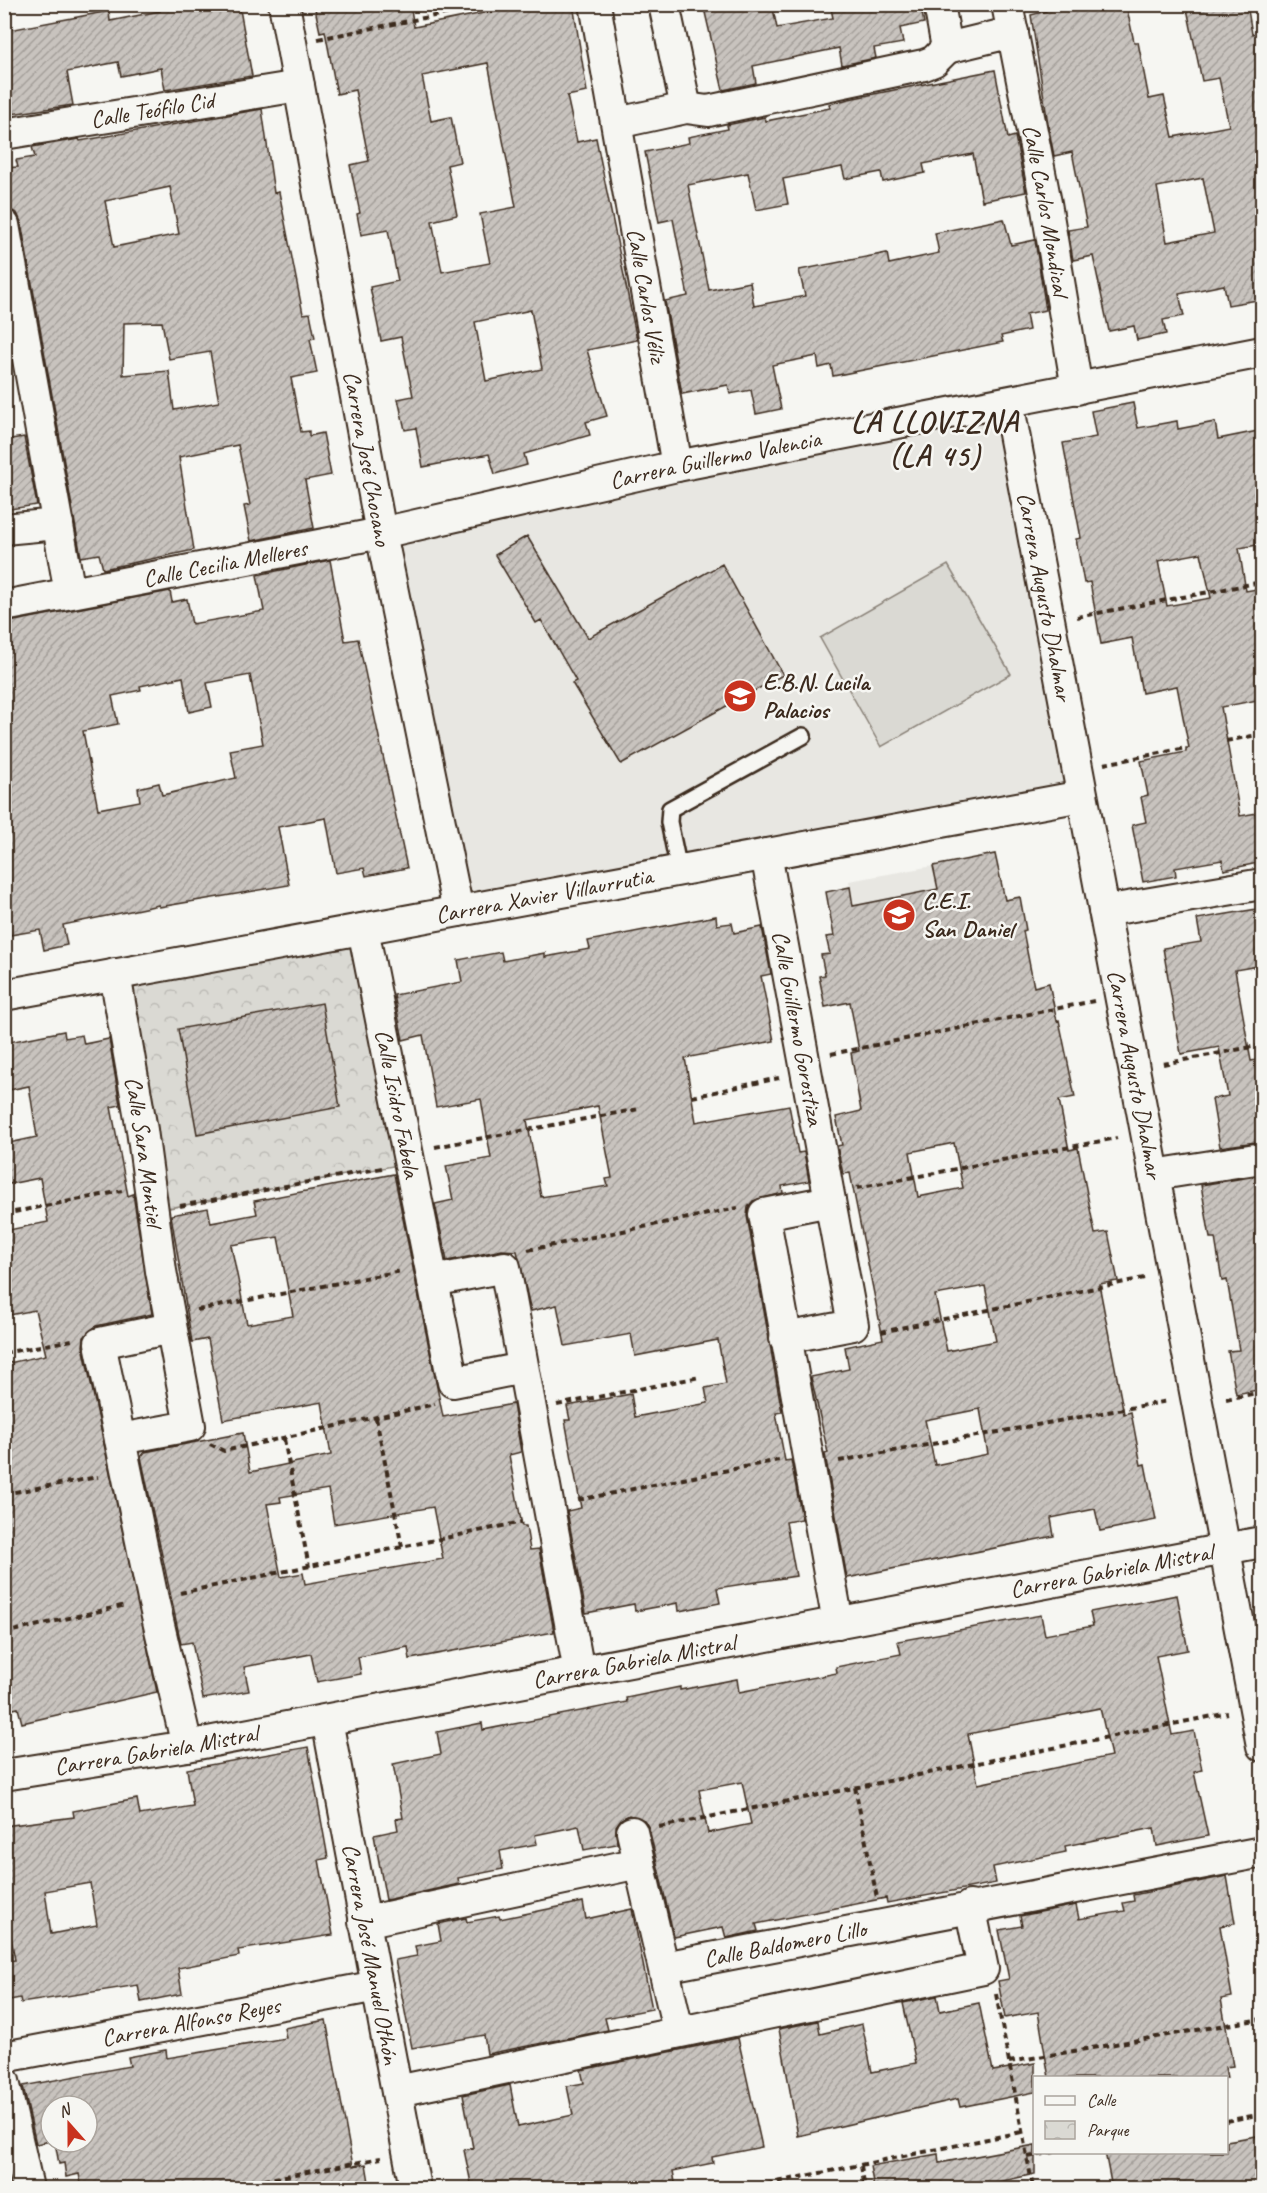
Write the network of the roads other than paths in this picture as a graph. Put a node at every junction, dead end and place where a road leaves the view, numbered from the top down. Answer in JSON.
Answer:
{"nodes":[{"id":1,"x":284,"y":4,"type":"edge"},
{"id":2,"x":595,"y":4,"type":"edge"},
{"id":3,"x":664,"y":4,"type":"edge"},
{"id":4,"x":939,"y":4,"type":"edge"},
{"id":5,"x":1010,"y":18,"type":"edge"},
{"id":6,"x":947,"y":48,"type":"junction"},
{"id":7,"x":299,"y":86,"type":"junction"},
{"id":8,"x":686,"y":108,"type":"junction"},
{"id":9,"x":617,"y":123,"type":"junction"},
{"id":10,"x":4,"y":134,"type":"edge"},
{"id":11,"x":4,"y":225,"type":"edge"},
{"id":12,"x":1263,"y":352,"type":"edge"},
{"id":13,"x":1077,"y":388,"type":"junction"},
{"id":14,"x":1008,"y":402,"type":"junction"},
{"id":15,"x":677,"y":466,"type":"junction"},
{"id":16,"x":58,"y":524,"type":"junction"},
{"id":17,"x":4,"y":529,"type":"edge"},
{"id":18,"x":381,"y":533,"type":"junction"},
{"id":19,"x":70,"y":593,"type":"junction"},
{"id":20,"x":4,"y":606,"type":"edge"},
{"id":21,"x":802,"y":736,"type":"dead end"},
{"id":22,"x":1079,"y":782,"type":"junction"},
{"id":23,"x":766,"y":855,"type":"junction"},
{"id":24,"x":679,"y":870,"type":"junction"},
{"id":25,"x":1263,"y":884,"type":"edge"},
{"id":26,"x":458,"y":911,"type":"junction"},
{"id":27,"x":1104,"y":911,"type":"junction"},
{"id":28,"x":363,"y":929,"type":"junction"},
{"id":29,"x":114,"y":974,"type":"junction"},
{"id":30,"x":5,"y":991,"type":"edge"},
{"id":31,"x":1263,"y":1158,"type":"edge"},
{"id":32,"x":1154,"y":1175,"type":"junction"},
{"id":33,"x":830,"y":1201,"type":"junction"},
{"id":34,"x":432,"y":1273,"type":"junction"},
{"id":35,"x":170,"y":1322,"type":"junction"},
{"id":36,"x":785,"y":1338,"type":"junction"},
{"id":37,"x":523,"y":1368,"type":"junction"},
{"id":38,"x":120,"y":1439,"type":"junction"},
{"id":39,"x":1263,"y":1542,"type":"edge"},
{"id":40,"x":1226,"y":1549,"type":"junction"},
{"id":41,"x":838,"y":1623,"type":"junction"},
{"id":42,"x":579,"y":1672,"type":"junction"},
{"id":43,"x":327,"y":1720,"type":"junction"},
{"id":44,"x":187,"y":1746,"type":"junction"},
{"id":45,"x":1263,"y":1746,"type":"edge"},
{"id":46,"x":4,"y":1775,"type":"edge"},
{"id":47,"x":632,"y":1832,"type":"road end"},
{"id":48,"x":1263,"y":1852,"type":"edge"},
{"id":49,"x":639,"y":1863,"type":"junction"},
{"id":50,"x":970,"y":1906,"type":"junction"},
{"id":51,"x":364,"y":1922,"type":"junction"},
{"id":52,"x":664,"y":1967,"type":"junction"},
{"id":53,"x":376,"y":1986,"type":"junction"},
{"id":54,"x":678,"y":2030,"type":"junction"},
{"id":55,"x":4,"y":2056,"type":"edge"},
{"id":56,"x":4,"y":2081,"type":"edge"},
{"id":57,"x":397,"y":2091,"type":"junction"},
{"id":58,"x":28,"y":2188,"type":"edge"},
{"id":59,"x":416,"y":2188,"type":"edge"}],
"edges":[{"from":1,"to":7,"type":"street","name":"Carrera José Chocano"},
{"from":2,"to":9,"type":"street","name":"Calle Carlos Véliz"},
{"from":3,"to":8,"type":"street"},
{"from":4,"to":6,"type":"street"},
{"from":5,"to":6,"type":"street","name":"Calle Carlos Mondical"},
{"from":5,"to":13,"type":"street","name":"Calle Carlos Mondical"},
{"from":6,"to":8,"type":"street"},
{"from":7,"to":10,"type":"street","name":"Calle Teófilo Cid"},
{"from":7,"to":18,"type":"street","name":"Carrera José Chocano"},
{"from":8,"to":9,"type":"street"},
{"from":9,"to":15,"type":"street","name":"Calle Carlos Véliz"},
{"from":11,"to":16,"type":"street"},
{"from":12,"to":13,"type":"street","name":"Carrera Guillermo Valencia"},
{"from":13,"to":14,"type":"street","name":"Carrera Guillermo Valencia"},
{"from":14,"to":15,"type":"street","name":"Carrera Guillermo Valencia"},
{"from":14,"to":22,"type":"street","name":"Carrera Augusto Dhalmar"},
{"from":15,"to":18,"type":"street","name":"Carrera Guillermo Valencia"},
{"from":16,"to":17,"type":"street"},
{"from":16,"to":19,"type":"street"},
{"from":18,"to":19,"type":"street","name":"Calle Cecilia Melleres"},
{"from":18,"to":26,"type":"street","name":"Carrera José Chocano"},
{"from":19,"to":20,"type":"street","name":"Calle Cecilia Melleres"},
{"from":21,"to":24,"type":"lane"},
{"from":22,"to":23,"type":"street","name":"Carrera Xavier Villaurrutia"},
{"from":22,"to":27,"type":"street","name":"Carrera Augusto Dhalmar"},
{"from":23,"to":24,"type":"street","name":"Carrera Xavier Villaurrutia"},
{"from":23,"to":33,"type":"street","name":"Calle Guillermo Gorostiza"},
{"from":24,"to":26,"type":"street","name":"Carrera Xavier Villaurrutia"},
{"from":25,"to":27,"type":"street"},
{"from":26,"to":28,"type":"street","name":"Carrera Xavier Villaurrutia"},
{"from":27,"to":32,"type":"street","name":"Carrera Augusto Dhalmar"},
{"from":28,"to":29,"type":"street","name":"Carrera Xavier Villaurrutia"},
{"from":28,"to":34,"type":"street","name":"Calle Isidro Fabela"},
{"from":29,"to":30,"type":"street","name":"Carrera Xavier Villaurrutia"},
{"from":29,"to":35,"type":"street","name":"Calle Sara Montiel"},
{"from":31,"to":32,"type":"street"},
{"from":32,"to":40,"type":"street","name":"Carrera Augusto Dhalmar"},
{"from":33,"to":36,"type":"street"},
{"from":33,"to":36,"type":"street","name":"Calle Guillermo Gorostiza"},
{"from":34,"to":37,"type":"street"},
{"from":34,"to":37,"type":"street","name":"Calle Isidro Fabela"},
{"from":35,"to":38,"type":"street"},
{"from":35,"to":38,"type":"street","name":"Calle Sara Montiel"},
{"from":36,"to":41,"type":"street"},
{"from":37,"to":42,"type":"street"},
{"from":38,"to":44,"type":"street"},
{"from":39,"to":40,"type":"street","name":"Carrera Gabriela Mistral"},
{"from":40,"to":41,"type":"street","name":"Carrera Gabriela Mistral"},
{"from":40,"to":45,"type":"street","name":"Carrera Augusto Dhalmar"},
{"from":41,"to":42,"type":"street","name":"Carrera Gabriela Mistral"},
{"from":42,"to":43,"type":"street","name":"Carrera Gabriela Mistral"},
{"from":43,"to":44,"type":"street","name":"Carrera Gabriela Mistral"},
{"from":43,"to":51,"type":"street","name":"Carrera José Manuel Othón"},
{"from":44,"to":46,"type":"street","name":"Carrera Gabriela Mistral"},
{"from":47,"to":49,"type":"street"},
{"from":48,"to":50,"type":"street","name":"Calle Baldomero Lillo"},
{"from":49,"to":51,"type":"street"},
{"from":49,"to":52,"type":"street"},
{"from":50,"to":52,"type":"street","name":"Calle Baldomero Lillo"},
{"from":50,"to":54,"type":"street"},
{"from":51,"to":53,"type":"street","name":"Carrera José Manuel Othón"},
{"from":52,"to":54,"type":"street"},
{"from":53,"to":55,"type":"street","name":"Carrera Alfonso Reyes"},
{"from":53,"to":57,"type":"street","name":"Carrera José Manuel Othón"},
{"from":54,"to":57,"type":"street"},
{"from":56,"to":58,"type":"street"},
{"from":57,"to":59,"type":"street","name":"Carrera José Manuel Othón"}]}
